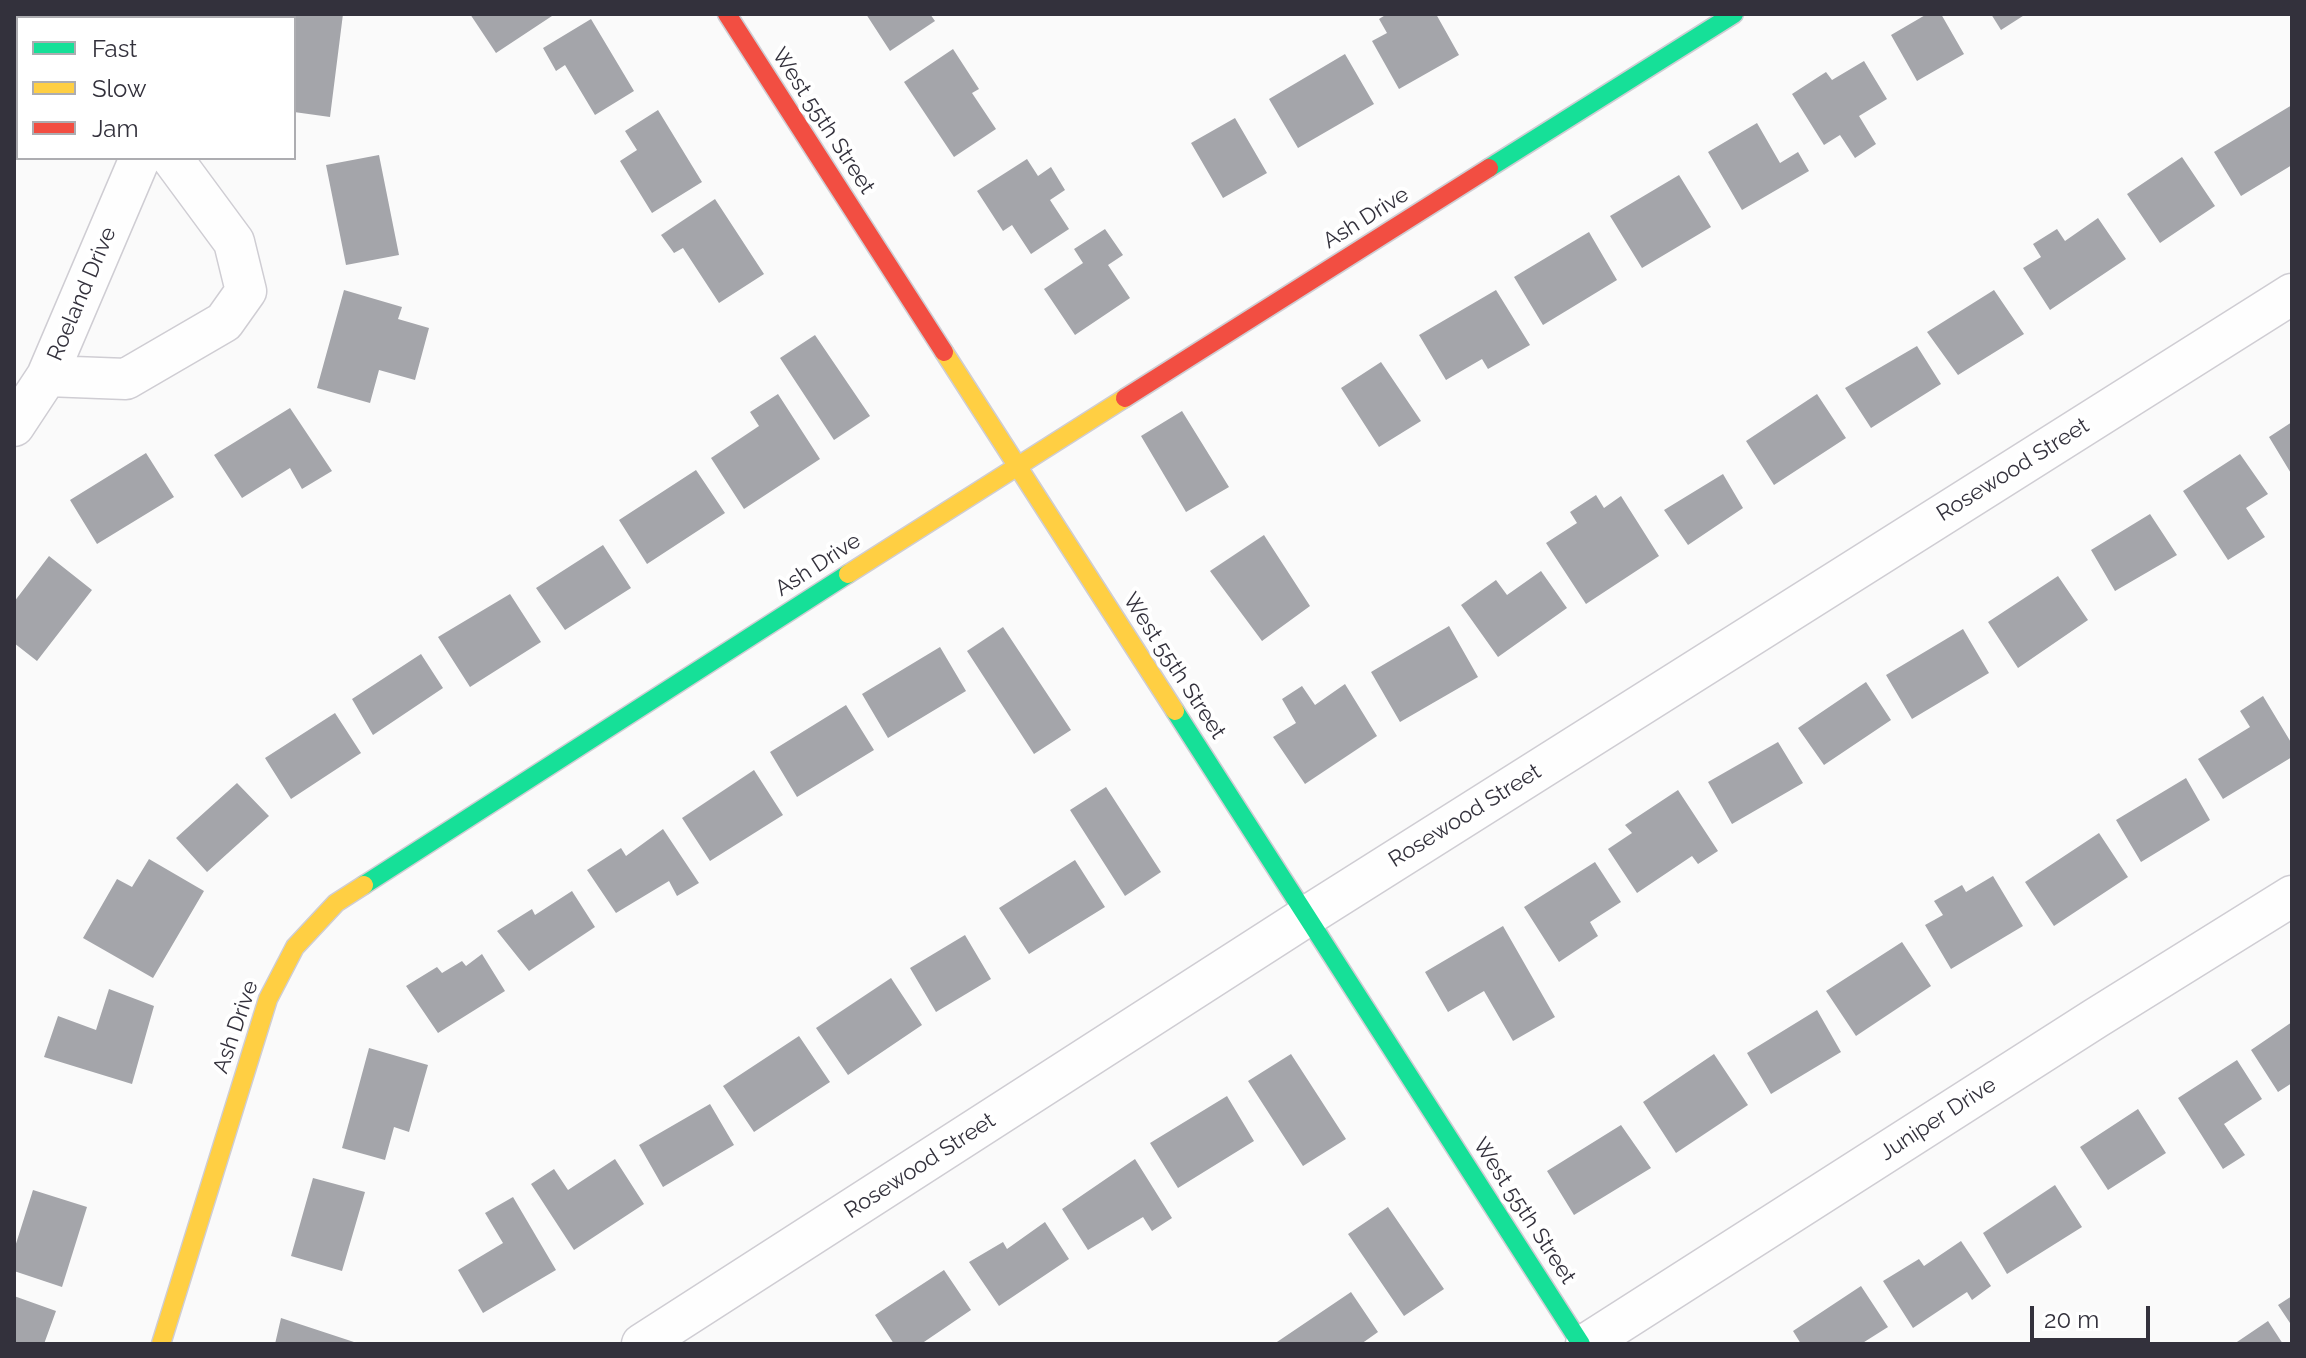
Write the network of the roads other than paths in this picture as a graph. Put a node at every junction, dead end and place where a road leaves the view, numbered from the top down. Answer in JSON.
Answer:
{"nodes":[{"id":1,"x":727,"y":14,"type":"edge"},
{"id":2,"x":1734,"y":14,"type":"edge"},
{"id":3,"x":139,"y":160,"type":"edge"},
{"id":4,"x":173,"y":160,"type":"edge"},
{"id":5,"x":2292,"y":294,"type":"edge"},
{"id":6,"x":47,"y":376,"type":"junction"},
{"id":7,"x":14,"y":426,"type":"edge"},
{"id":8,"x":1016,"y":467,"type":"junction"},
{"id":9,"x":2292,"y":896,"type":"edge"},
{"id":10,"x":1307,"y":916,"type":"junction"},
{"id":11,"x":161,"y":1344,"type":"edge"},
{"id":12,"x":642,"y":1344,"type":"edge"},
{"id":13,"x":1583,"y":1344,"type":"edge"}],
"edges":[{"from":1,"to":8,"type":"street","name":"West 55th Street"},
{"from":2,"to":8,"type":"street","name":"Ash Drive"},
{"from":3,"to":6,"type":"street","name":"Roeland Drive"},
{"from":4,"to":6,"type":"street"},
{"from":5,"to":10,"type":"street","name":"Rosewood Street"},
{"from":6,"to":7,"type":"street","name":"Roeland Drive"},
{"from":8,"to":10,"type":"street","name":"West 55th Street"},
{"from":8,"to":11,"type":"street","name":"Ash Drive"},
{"from":9,"to":13,"type":"street","name":"Juniper Drive"},
{"from":10,"to":12,"type":"street","name":"Rosewood Street"},
{"from":10,"to":13,"type":"street","name":"West 55th Street"}]}
